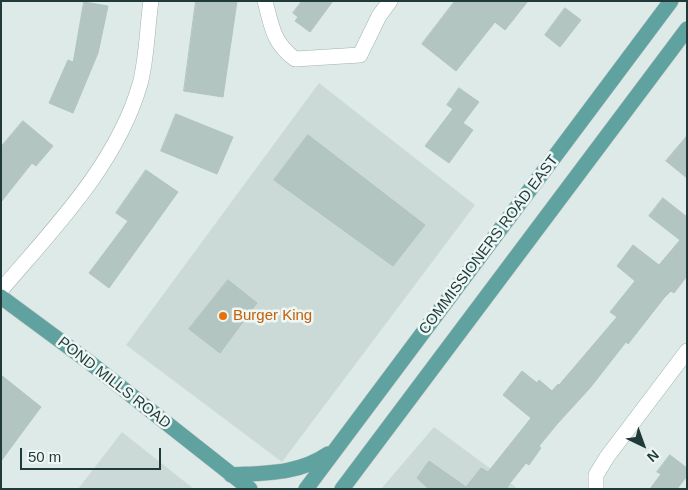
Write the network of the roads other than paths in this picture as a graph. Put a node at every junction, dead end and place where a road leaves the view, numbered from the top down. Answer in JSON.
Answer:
{"nodes":[{"id":1,"x":151,"y":1,"type":"edge"},
{"id":2,"x":265,"y":1,"type":"edge"},
{"id":3,"x":390,"y":1,"type":"edge"},
{"id":4,"x":671,"y":1,"type":"edge"},
{"id":5,"x":687,"y":29,"type":"edge"},
{"id":6,"x":1,"y":290,"type":"edge"},
{"id":7,"x":1,"y":297,"type":"edge"},
{"id":8,"x":687,"y":351,"type":"edge"},
{"id":9,"x":338,"y":448,"type":"junction"},
{"id":10,"x":232,"y":482,"type":"edge"},
{"id":11,"x":347,"y":486,"type":"edge"},
{"id":12,"x":250,"y":489,"type":"edge"},
{"id":13,"x":306,"y":489,"type":"edge"},
{"id":14,"x":596,"y":489,"type":"edge"}],
"edges":[{"from":1,"to":6,"type":"street"},
{"from":2,"to":3,"type":"street"},
{"from":4,"to":9,"type":"main road","name":"COMMISSIONERS ROAD EAST"},
{"from":5,"to":11,"type":"main road","name":"COMMISSIONERS ROAD EAST"},
{"from":7,"to":10,"type":"main road","name":"POND MILLS ROAD"},
{"from":8,"to":14,"type":"street"},
{"from":9,"to":10,"type":"main road"},
{"from":9,"to":13,"type":"main road","name":"COMMISSIONERS ROAD EAST"},
{"from":10,"to":12,"type":"main road","name":"POND MILLS ROAD"}]}
